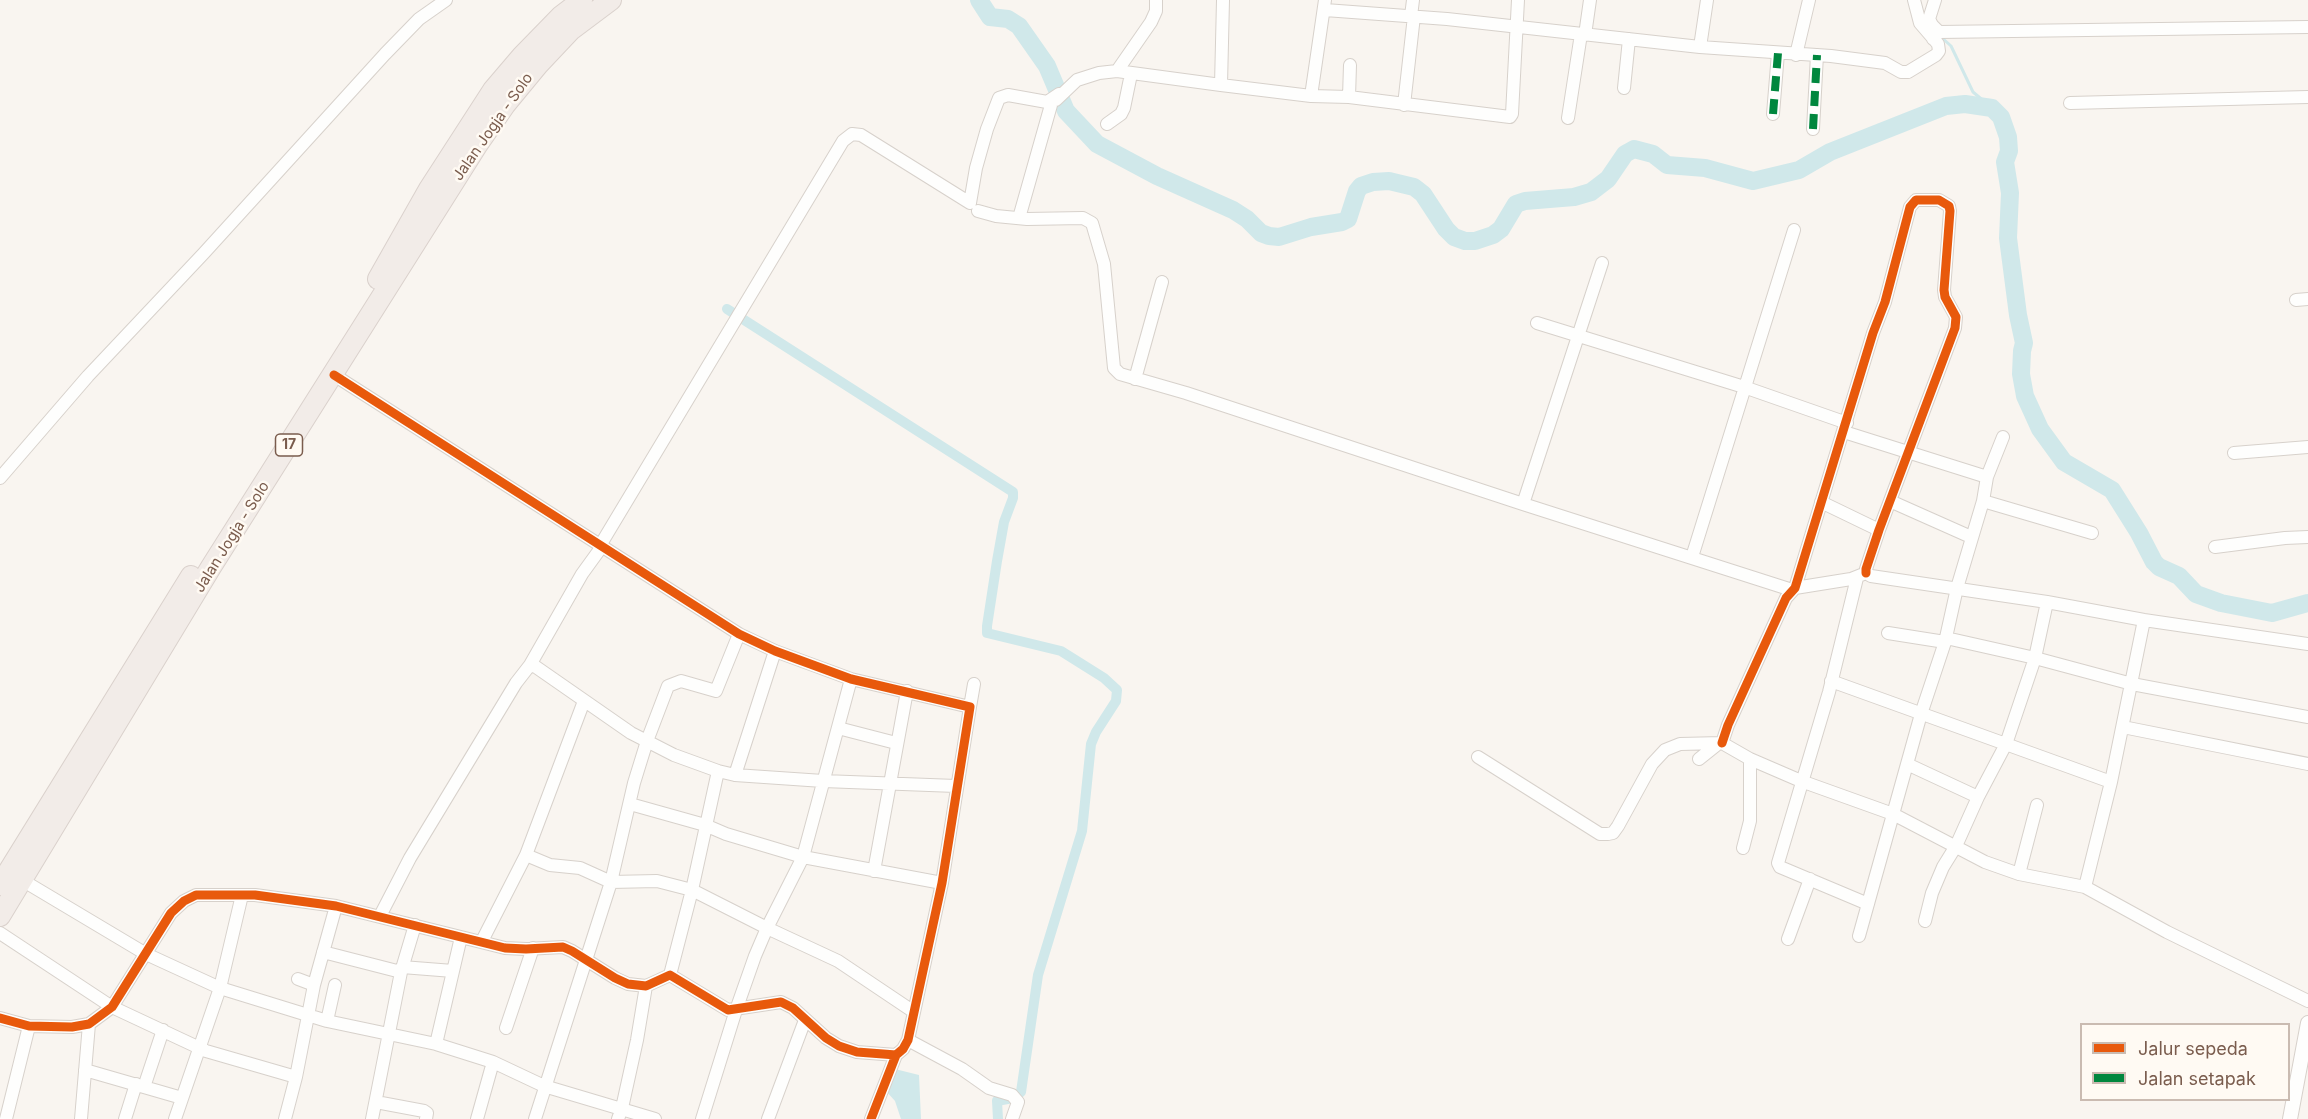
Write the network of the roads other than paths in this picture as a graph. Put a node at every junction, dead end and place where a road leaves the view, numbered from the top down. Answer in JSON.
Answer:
{"nodes":[{"id":1,"x":446,"y":0,"type":"edge"},
{"id":2,"x":582,"y":0,"type":"edge"},
{"id":3,"x":611,"y":0,"type":"edge"},
{"id":4,"x":1156,"y":0,"type":"edge"},
{"id":5,"x":1223,"y":0,"type":"edge"},
{"id":6,"x":1413,"y":0,"type":"edge"},
{"id":7,"x":1518,"y":0,"type":"edge"},
{"id":8,"x":1590,"y":0,"type":"edge"},
{"id":9,"x":1707,"y":0,"type":"edge"},
{"id":10,"x":1809,"y":0,"type":"edge"},
{"id":11,"x":1914,"y":0,"type":"edge"},
{"id":12,"x":1935,"y":0,"type":"edge"},
{"id":13,"x":1325,"y":5,"type":"edge"},
{"id":14,"x":1413,"y":16,"type":"junction"},
{"id":15,"x":2308,"y":27,"type":"edge"},
{"id":16,"x":1516,"y":28,"type":"junction"},
{"id":17,"x":1583,"y":35,"type":"junction"},
{"id":18,"x":1936,"y":35,"type":"junction"},
{"id":19,"x":1629,"y":39,"type":"junction"},
{"id":20,"x":1700,"y":46,"type":"junction"},
{"id":21,"x":1778,"y":53,"type":"junction"},
{"id":22,"x":1796,"y":55,"type":"junction"},
{"id":23,"x":1817,"y":55,"type":"junction"},
{"id":24,"x":1350,"y":65,"type":"dead end"},
{"id":25,"x":1117,"y":71,"type":"junction"},
{"id":26,"x":1131,"y":74,"type":"junction"},
{"id":27,"x":1221,"y":85,"type":"junction"},
{"id":28,"x":1624,"y":88,"type":"dead end"},
{"id":29,"x":1311,"y":96,"type":"junction"},
{"id":30,"x":1349,"y":97,"type":"junction"},
{"id":31,"x":2308,"y":97,"type":"edge"},
{"id":32,"x":1057,"y":99,"type":"junction"},
{"id":33,"x":2070,"y":103,"type":"dead end"},
{"id":34,"x":1404,"y":105,"type":"junction"},
{"id":35,"x":1773,"y":114,"type":"dead end"},
{"id":36,"x":1568,"y":118,"type":"dead end"},
{"id":37,"x":1107,"y":124,"type":"dead end"},
{"id":38,"x":1813,"y":129,"type":"dead end"},
{"id":39,"x":978,"y":211,"type":"dead end"},
{"id":40,"x":1019,"y":218,"type":"junction"},
{"id":41,"x":1794,"y":230,"type":"dead end"},
{"id":42,"x":1602,"y":262,"type":"dead end"},
{"id":43,"x":1162,"y":282,"type":"dead end"},
{"id":44,"x":1537,"y":322,"type":"dead end"},
{"id":45,"x":1579,"y":336,"type":"junction"},
{"id":46,"x":334,"y":375,"type":"junction"},
{"id":47,"x":1135,"y":379,"type":"junction"},
{"id":48,"x":1744,"y":387,"type":"junction"},
{"id":49,"x":1845,"y":427,"type":"junction"},
{"id":50,"x":2003,"y":437,"type":"dead end"},
{"id":51,"x":2308,"y":447,"type":"edge"},
{"id":52,"x":1908,"y":452,"type":"junction"},
{"id":53,"x":2234,"y":453,"type":"dead end"},
{"id":54,"x":1987,"y":477,"type":"junction"},
{"id":55,"x":0,"y":478,"type":"edge"},
{"id":56,"x":1890,"y":501,"type":"junction"},
{"id":57,"x":1983,"y":501,"type":"junction"},
{"id":58,"x":1821,"y":502,"type":"junction"},
{"id":59,"x":1523,"y":504,"type":"junction"},
{"id":60,"x":1879,"y":530,"type":"junction"},
{"id":61,"x":2092,"y":533,"type":"dead end"},
{"id":62,"x":1971,"y":537,"type":"junction"},
{"id":63,"x":2308,"y":537,"type":"edge"},
{"id":64,"x":602,"y":544,"type":"junction"},
{"id":65,"x":2215,"y":547,"type":"dead end"},
{"id":66,"x":1692,"y":557,"type":"junction"},
{"id":67,"x":1862,"y":576,"type":"junction"},
{"id":68,"x":1957,"y":588,"type":"junction"},
{"id":69,"x":1794,"y":589,"type":"junction"},
{"id":70,"x":2047,"y":602,"type":"junction"},
{"id":71,"x":2144,"y":620,"type":"junction"},
{"id":72,"x":1888,"y":633,"type":"dead end"},
{"id":73,"x":739,"y":634,"type":"junction"},
{"id":74,"x":1945,"y":640,"type":"junction"},
{"id":75,"x":2308,"y":644,"type":"edge"},
{"id":76,"x":775,"y":651,"type":"junction"},
{"id":77,"x":2035,"y":658,"type":"junction"},
{"id":78,"x":530,"y":666,"type":"junction"},
{"id":79,"x":851,"y":679,"type":"junction"},
{"id":80,"x":1831,"y":681,"type":"junction"},
{"id":81,"x":974,"y":684,"type":"dead end"},
{"id":82,"x":2132,"y":684,"type":"junction"},
{"id":83,"x":907,"y":691,"type":"junction"},
{"id":84,"x":584,"y":701,"type":"junction"},
{"id":85,"x":970,"y":707,"type":"junction"},
{"id":86,"x":1921,"y":714,"type":"junction"},
{"id":87,"x":2308,"y":717,"type":"edge"},
{"id":88,"x":2123,"y":727,"type":"junction"},
{"id":89,"x":838,"y":728,"type":"junction"},
{"id":90,"x":646,"y":741,"type":"junction"},
{"id":91,"x":896,"y":743,"type":"junction"},
{"id":92,"x":1720,"y":743,"type":"junction"},
{"id":93,"x":2006,"y":744,"type":"junction"},
{"id":94,"x":1478,"y":757,"type":"dead end"},
{"id":95,"x":1699,"y":759,"type":"dead end"},
{"id":96,"x":1749,"y":759,"type":"junction"},
{"id":97,"x":1907,"y":764,"type":"junction"},
{"id":98,"x":2308,"y":764,"type":"edge"},
{"id":99,"x":718,"y":771,"type":"junction"},
{"id":100,"x":735,"y":775,"type":"junction"},
{"id":101,"x":823,"y":781,"type":"junction"},
{"id":102,"x":1801,"y":781,"type":"junction"},
{"id":103,"x":2111,"y":782,"type":"junction"},
{"id":104,"x":888,"y":783,"type":"junction"},
{"id":105,"x":956,"y":786,"type":"junction"},
{"id":106,"x":1978,"y":797,"type":"junction"},
{"id":107,"x":630,"y":804,"type":"junction"},
{"id":108,"x":2037,"y":805,"type":"dead end"},
{"id":109,"x":1893,"y":814,"type":"junction"},
{"id":110,"x":705,"y":825,"type":"junction"},
{"id":111,"x":1956,"y":846,"type":"junction"},
{"id":112,"x":1743,"y":848,"type":"dead end"},
{"id":113,"x":526,"y":855,"type":"junction"},
{"id":114,"x":804,"y":857,"type":"junction"},
{"id":115,"x":874,"y":870,"type":"junction"},
{"id":116,"x":2019,"y":874,"type":"junction"},
{"id":117,"x":7,"y":877,"type":"edge"},
{"id":118,"x":1810,"y":879,"type":"junction"},
{"id":119,"x":611,"y":882,"type":"junction"},
{"id":120,"x":942,"y":883,"type":"junction"},
{"id":121,"x":2085,"y":887,"type":"junction"},
{"id":122,"x":692,"y":890,"type":"junction"},
{"id":123,"x":242,"y":895,"type":"junction"},
{"id":124,"x":1868,"y":904,"type":"junction"},
{"id":125,"x":336,"y":906,"type":"junction"},
{"id":126,"x":0,"y":916,"type":"edge"},
{"id":127,"x":380,"y":916,"type":"junction"},
{"id":128,"x":1924,"y":921,"type":"dead end"},
{"id":129,"x":415,"y":925,"type":"junction"},
{"id":130,"x":767,"y":928,"type":"junction"},
{"id":131,"x":0,"y":933,"type":"edge"},
{"id":132,"x":1859,"y":936,"type":"dead end"},
{"id":133,"x":461,"y":937,"type":"junction"},
{"id":134,"x":1788,"y":939,"type":"dead end"},
{"id":135,"x":482,"y":941,"type":"junction"},
{"id":136,"x":533,"y":948,"type":"junction"},
{"id":137,"x":323,"y":952,"type":"junction"},
{"id":138,"x":146,"y":954,"type":"junction"},
{"id":139,"x":585,"y":960,"type":"junction"},
{"id":140,"x":401,"y":969,"type":"junction"},
{"id":141,"x":453,"y":971,"type":"junction"},
{"id":142,"x":670,"y":975,"type":"junction"},
{"id":143,"x":298,"y":979,"type":"dead end"},
{"id":144,"x":315,"y":985,"type":"junction"},
{"id":145,"x":335,"y":985,"type":"dead end"},
{"id":146,"x":646,"y":986,"type":"junction"},
{"id":147,"x":220,"y":988,"type":"junction"},
{"id":148,"x":2308,"y":1001,"type":"edge"},
{"id":149,"x":112,"y":1007,"type":"junction"},
{"id":150,"x":736,"y":1010,"type":"junction"},
{"id":151,"x":914,"y":1012,"type":"junction"},
{"id":152,"x":308,"y":1016,"type":"junction"},
{"id":153,"x":0,"y":1018,"type":"edge"},
{"id":154,"x":805,"y":1020,"type":"junction"},
{"id":155,"x":327,"y":1021,"type":"junction"},
{"id":156,"x":2308,"y":1023,"type":"edge"},
{"id":157,"x":89,"y":1024,"type":"junction"},
{"id":158,"x":29,"y":1026,"type":"junction"},
{"id":159,"x":506,"y":1028,"type":"dead end"},
{"id":160,"x":163,"y":1030,"type":"junction"},
{"id":161,"x":388,"y":1034,"type":"junction"},
{"id":162,"x":908,"y":1040,"type":"junction"},
{"id":163,"x":436,"y":1044,"type":"junction"},
{"id":164,"x":198,"y":1048,"type":"junction"},
{"id":165,"x":896,"y":1055,"type":"junction"},
{"id":166,"x":494,"y":1062,"type":"junction"},
{"id":167,"x":85,"y":1070,"type":"junction"},
{"id":168,"x":296,"y":1077,"type":"junction"},
{"id":169,"x":140,"y":1085,"type":"junction"},
{"id":170,"x":544,"y":1086,"type":"junction"},
{"id":171,"x":182,"y":1098,"type":"junction"},
{"id":172,"x":376,"y":1102,"type":"junction"},
{"id":173,"x":620,"y":1113,"type":"edge"},
{"id":174,"x":6,"y":1119,"type":"edge"},
{"id":175,"x":81,"y":1119,"type":"edge"},
{"id":176,"x":125,"y":1119,"type":"edge"},
{"id":177,"x":175,"y":1119,"type":"edge"},
{"id":178,"x":285,"y":1119,"type":"edge"},
{"id":179,"x":372,"y":1119,"type":"edge"},
{"id":180,"x":426,"y":1119,"type":"edge"},
{"id":181,"x":477,"y":1119,"type":"edge"},
{"id":182,"x":535,"y":1119,"type":"edge"},
{"id":183,"x":655,"y":1119,"type":"edge"},
{"id":184,"x":702,"y":1119,"type":"edge"},
{"id":185,"x":768,"y":1119,"type":"edge"},
{"id":186,"x":872,"y":1119,"type":"edge"},
{"id":187,"x":1011,"y":1119,"type":"edge"},
{"id":188,"x":2290,"y":1119,"type":"edge"}],
"edges":[{"from":1,"to":55,"type":"street"},
{"from":2,"to":117,"type":"highway","number":"17"},
{"from":3,"to":46,"type":"highway","name":"Jalan Jogja - Solo","number":"17"},
{"from":4,"to":25,"type":"street"},
{"from":5,"to":27,"type":"street"},
{"from":6,"to":14,"type":"street"},
{"from":7,"to":16,"type":"street"},
{"from":8,"to":17,"type":"street"},
{"from":9,"to":20,"type":"street"},
{"from":10,"to":22,"type":"street"},
{"from":11,"to":18,"type":"street"},
{"from":12,"to":18,"type":"street"},
{"from":13,"to":14,"type":"street"},
{"from":13,"to":29,"type":"street"},
{"from":14,"to":16,"type":"street"},
{"from":14,"to":34,"type":"street"},
{"from":15,"to":18,"type":"street"},
{"from":16,"to":17,"type":"street"},
{"from":16,"to":34,"type":"street"},
{"from":17,"to":19,"type":"street"},
{"from":17,"to":36,"type":"street"},
{"from":18,"to":23,"type":"street"},
{"from":19,"to":20,"type":"street"},
{"from":19,"to":28,"type":"street"},
{"from":20,"to":21,"type":"street"},
{"from":21,"to":22,"type":"street"},
{"from":21,"to":35,"type":"street"},
{"from":22,"to":23,"type":"street"},
{"from":23,"to":38,"type":"street"},
{"from":24,"to":30,"type":"street"},
{"from":25,"to":26,"type":"street"},
{"from":25,"to":32,"type":"street"},
{"from":26,"to":27,"type":"street"},
{"from":26,"to":37,"type":"street"},
{"from":27,"to":29,"type":"street"},
{"from":29,"to":30,"type":"street"},
{"from":30,"to":34,"type":"street"},
{"from":31,"to":33,"type":"street"},
{"from":32,"to":40,"type":"street"},
{"from":32,"to":64,"type":"street"},
{"from":39,"to":40,"type":"street"},
{"from":40,"to":47,"type":"street"},
{"from":41,"to":48,"type":"street"},
{"from":42,"to":45,"type":"street"},
{"from":43,"to":47,"type":"street"},
{"from":44,"to":45,"type":"street"},
{"from":45,"to":48,"type":"street"},
{"from":45,"to":59,"type":"street"},
{"from":46,"to":64,"type":"street"},
{"from":46,"to":117,"type":"highway","name":"Jalan Jogja - Solo","number":"17"},
{"from":47,"to":59,"type":"street"},
{"from":48,"to":49,"type":"street"},
{"from":48,"to":66,"type":"street"},
{"from":49,"to":52,"type":"street"},
{"from":49,"to":52,"type":"street"},
{"from":49,"to":58,"type":"street"},
{"from":50,"to":54,"type":"street"},
{"from":51,"to":53,"type":"street"},
{"from":52,"to":54,"type":"street"},
{"from":52,"to":56,"type":"street"},
{"from":54,"to":57,"type":"street"},
{"from":56,"to":60,"type":"street"},
{"from":56,"to":62,"type":"street"},
{"from":57,"to":61,"type":"street"},
{"from":57,"to":62,"type":"street"},
{"from":58,"to":60,"type":"street"},
{"from":58,"to":69,"type":"street"},
{"from":59,"to":66,"type":"street"},
{"from":60,"to":67,"type":"street"},
{"from":62,"to":68,"type":"street"},
{"from":63,"to":65,"type":"street"},
{"from":64,"to":73,"type":"street"},
{"from":64,"to":78,"type":"street"},
{"from":66,"to":69,"type":"street"},
{"from":67,"to":68,"type":"street"},
{"from":67,"to":69,"type":"street"},
{"from":67,"to":80,"type":"street"},
{"from":68,"to":70,"type":"street"},
{"from":68,"to":74,"type":"street"},
{"from":69,"to":92,"type":"street"},
{"from":70,"to":71,"type":"street"},
{"from":70,"to":77,"type":"street"},
{"from":71,"to":75,"type":"street"},
{"from":71,"to":82,"type":"street"},
{"from":72,"to":74,"type":"street"},
{"from":73,"to":76,"type":"street"},
{"from":73,"to":90,"type":"street"},
{"from":74,"to":77,"type":"street"},
{"from":74,"to":86,"type":"street"},
{"from":76,"to":79,"type":"street"},
{"from":76,"to":100,"type":"street"},
{"from":77,"to":82,"type":"street"},
{"from":77,"to":93,"type":"street"},
{"from":78,"to":84,"type":"street"},
{"from":78,"to":127,"type":"street"},
{"from":79,"to":83,"type":"street"},
{"from":79,"to":89,"type":"street"},
{"from":80,"to":86,"type":"street"},
{"from":80,"to":102,"type":"street"},
{"from":81,"to":85,"type":"street"},
{"from":82,"to":87,"type":"street"},
{"from":82,"to":88,"type":"street"},
{"from":83,"to":85,"type":"street"},
{"from":83,"to":91,"type":"street"},
{"from":84,"to":90,"type":"street"},
{"from":84,"to":113,"type":"street"},
{"from":85,"to":105,"type":"street"},
{"from":86,"to":93,"type":"street"},
{"from":86,"to":97,"type":"street"},
{"from":88,"to":98,"type":"street"},
{"from":88,"to":103,"type":"street"},
{"from":89,"to":91,"type":"street"},
{"from":89,"to":101,"type":"street"},
{"from":90,"to":99,"type":"street"},
{"from":90,"to":107,"type":"street"},
{"from":91,"to":104,"type":"street"},
{"from":92,"to":94,"type":"street"},
{"from":92,"to":95,"type":"street"},
{"from":92,"to":96,"type":"street"},
{"from":93,"to":103,"type":"street"},
{"from":93,"to":106,"type":"street"},
{"from":96,"to":102,"type":"street"},
{"from":96,"to":112,"type":"street"},
{"from":97,"to":106,"type":"street"},
{"from":97,"to":109,"type":"street"},
{"from":99,"to":100,"type":"street"},
{"from":99,"to":110,"type":"street"},
{"from":100,"to":101,"type":"street"},
{"from":101,"to":104,"type":"street"},
{"from":101,"to":114,"type":"street"},
{"from":102,"to":109,"type":"street"},
{"from":102,"to":118,"type":"street"},
{"from":103,"to":121,"type":"street"},
{"from":104,"to":105,"type":"street"},
{"from":104,"to":115,"type":"street"},
{"from":105,"to":120,"type":"street"},
{"from":106,"to":111,"type":"street"},
{"from":107,"to":110,"type":"street"},
{"from":107,"to":119,"type":"street"},
{"from":108,"to":116,"type":"street"},
{"from":109,"to":111,"type":"street"},
{"from":109,"to":124,"type":"street"},
{"from":110,"to":114,"type":"street"},
{"from":110,"to":122,"type":"street"},
{"from":111,"to":116,"type":"street"},
{"from":111,"to":128,"type":"street"},
{"from":113,"to":119,"type":"street"},
{"from":113,"to":135,"type":"street"},
{"from":114,"to":115,"type":"street"},
{"from":114,"to":130,"type":"street"},
{"from":115,"to":120,"type":"street"},
{"from":116,"to":121,"type":"street"},
{"from":117,"to":126,"type":"highway","name":"Jalan Jogja - Solo","number":"17"},
{"from":117,"to":138,"type":"street"},
{"from":118,"to":124,"type":"street"},
{"from":118,"to":134,"type":"street"},
{"from":119,"to":122,"type":"street"},
{"from":119,"to":139,"type":"street"},
{"from":120,"to":151,"type":"street"},
{"from":121,"to":148,"type":"street"},
{"from":122,"to":130,"type":"street"},
{"from":122,"to":142,"type":"street"},
{"from":123,"to":125,"type":"street"},
{"from":123,"to":138,"type":"street"},
{"from":123,"to":147,"type":"street"},
{"from":124,"to":132,"type":"street"},
{"from":125,"to":127,"type":"street"},
{"from":125,"to":137,"type":"street"},
{"from":127,"to":129,"type":"street"},
{"from":129,"to":133,"type":"street"},
{"from":129,"to":140,"type":"street"},
{"from":130,"to":150,"type":"street"},
{"from":130,"to":151,"type":"street"},
{"from":131,"to":149,"type":"street"},
{"from":133,"to":135,"type":"street"},
{"from":133,"to":141,"type":"street"},
{"from":135,"to":136,"type":"street"},
{"from":136,"to":139,"type":"street"},
{"from":136,"to":159,"type":"street"},
{"from":137,"to":140,"type":"street"},
{"from":137,"to":144,"type":"street"},
{"from":138,"to":147,"type":"street"},
{"from":138,"to":149,"type":"street"},
{"from":139,"to":146,"type":"street"},
{"from":139,"to":170,"type":"street"},
{"from":140,"to":141,"type":"street"},
{"from":140,"to":161,"type":"street"},
{"from":141,"to":163,"type":"street"},
{"from":142,"to":146,"type":"street"},
{"from":142,"to":150,"type":"street"},
{"from":143,"to":144,"type":"street"},
{"from":144,"to":152,"type":"street"},
{"from":145,"to":155,"type":"street"},
{"from":146,"to":173,"type":"street"},
{"from":147,"to":152,"type":"street"},
{"from":147,"to":164,"type":"street"},
{"from":149,"to":157,"type":"street"},
{"from":149,"to":160,"type":"street"},
{"from":150,"to":154,"type":"street"},
{"from":150,"to":184,"type":"street"},
{"from":151,"to":162,"type":"street"},
{"from":152,"to":155,"type":"street"},
{"from":152,"to":168,"type":"street"},
{"from":153,"to":158,"type":"street"},
{"from":154,"to":165,"type":"street"},
{"from":154,"to":185,"type":"street"},
{"from":155,"to":161,"type":"street"},
{"from":156,"to":188,"type":"street"},
{"from":157,"to":158,"type":"street"},
{"from":157,"to":167,"type":"street"},
{"from":158,"to":174,"type":"street"},
{"from":160,"to":164,"type":"street"},
{"from":160,"to":169,"type":"street"},
{"from":161,"to":163,"type":"street"},
{"from":161,"to":172,"type":"street"},
{"from":162,"to":165,"type":"street"},
{"from":162,"to":187,"type":"street"},
{"from":163,"to":166,"type":"street"},
{"from":164,"to":168,"type":"street"},
{"from":164,"to":171,"type":"street"},
{"from":165,"to":186,"type":"street"},
{"from":166,"to":170,"type":"street"},
{"from":166,"to":181,"type":"street"},
{"from":167,"to":169,"type":"street"},
{"from":167,"to":175,"type":"street"},
{"from":168,"to":178,"type":"street"},
{"from":169,"to":171,"type":"street"},
{"from":169,"to":176,"type":"street"},
{"from":170,"to":173,"type":"street"},
{"from":170,"to":182,"type":"street"},
{"from":171,"to":177,"type":"street"},
{"from":172,"to":179,"type":"street"},
{"from":172,"to":180,"type":"street"},
{"from":173,"to":183,"type":"street"}]}
